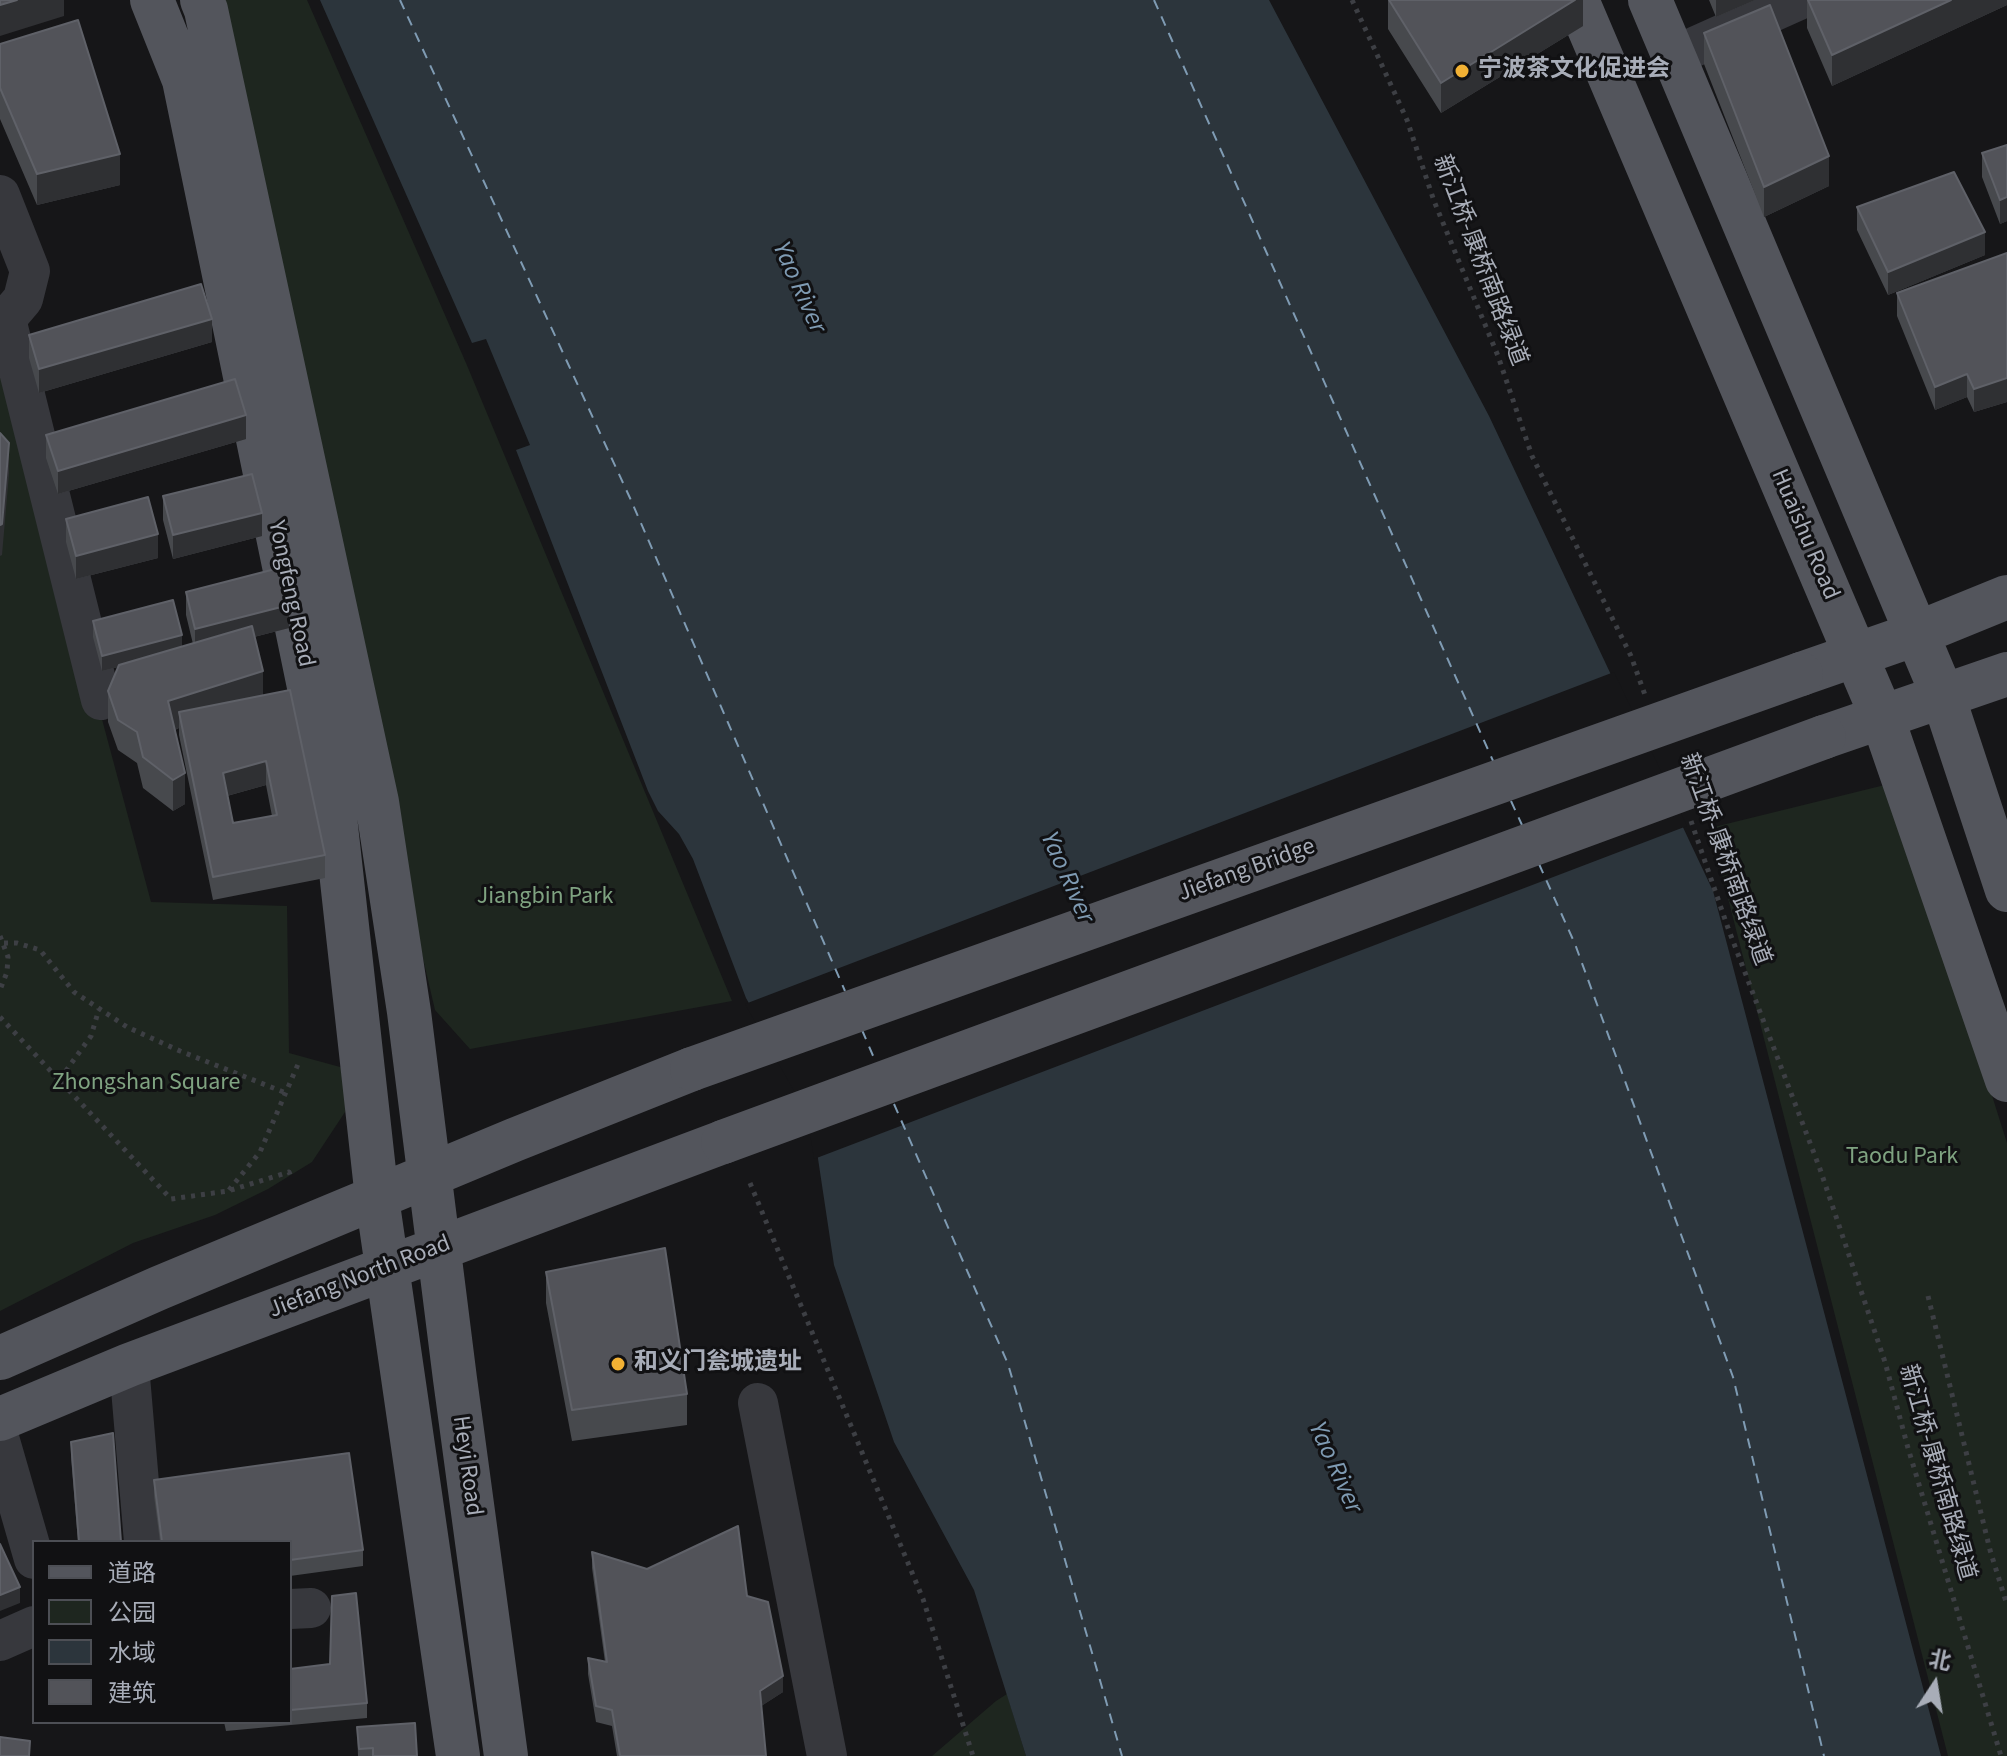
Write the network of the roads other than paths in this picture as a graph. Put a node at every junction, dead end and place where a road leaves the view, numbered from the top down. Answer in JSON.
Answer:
{"nodes":[{"id":1,"x":152,"y":0,"type":"edge"},
{"id":2,"x":202,"y":0,"type":"edge"},
{"id":3,"x":1577,"y":0,"type":"edge"},
{"id":4,"x":1650,"y":0,"type":"edge"},
{"id":5,"x":1799,"y":0,"type":"edge"},
{"id":6,"x":1674,"y":56,"type":"junction"},
{"id":7,"x":0,"y":195,"type":"edge"},
{"id":8,"x":3,"y":320,"type":"edge"},
{"id":9,"x":2007,"y":597,"type":"edge"},
{"id":10,"x":1916,"y":634,"type":"junction"},
{"id":11,"x":1855,"y":655,"type":"junction"},
{"id":12,"x":2007,"y":674,"type":"edge"},
{"id":13,"x":1943,"y":696,"type":"junction"},
{"id":14,"x":101,"y":700,"type":"dead end"},
{"id":15,"x":1882,"y":717,"type":"junction"},
{"id":16,"x":2007,"y":890,"type":"edge"},
{"id":17,"x":2007,"y":1080,"type":"edge"},
{"id":18,"x":430,"y":1175,"type":"junction"},
{"id":19,"x":377,"y":1198,"type":"junction"},
{"id":20,"x":439,"y":1248,"type":"junction"},
{"id":21,"x":387,"y":1268,"type":"junction"},
{"id":22,"x":0,"y":1358,"type":"edge"},
{"id":23,"x":129,"y":1365,"type":"junction"},
{"id":24,"x":758,"y":1403,"type":"dead end"},
{"id":25,"x":0,"y":1419,"type":"edge"},
{"id":26,"x":0,"y":1441,"type":"edge"},
{"id":27,"x":144,"y":1540,"type":"edge"},
{"id":28,"x":32,"y":1552,"type":"edge"},
{"id":29,"x":32,"y":1627,"type":"edge"},
{"id":30,"x":0,"y":1641,"type":"edge"},
{"id":31,"x":458,"y":1756,"type":"edge"},
{"id":32,"x":506,"y":1756,"type":"edge"},
{"id":33,"x":827,"y":1756,"type":"edge"}],
"edges":[{"from":1,"to":19,"type":"main road","name":"Yongfeng Road"},
{"from":2,"to":18,"type":"main road","name":"Yongfeng Road"},
{"from":3,"to":11,"type":"main road","name":"Huaishu Road"},
{"from":4,"to":6,"type":"main road"},
{"from":5,"to":6,"type":"street"},
{"from":6,"to":10,"type":"main road"},
{"from":7,"to":8,"type":"street"},
{"from":8,"to":14,"type":"street"},
{"from":9,"to":10,"type":"main road","name":"Jiefang Bridge"},
{"from":10,"to":11,"type":"main road","name":"Jiefang Bridge"},
{"from":10,"to":13,"type":"main road"},
{"from":11,"to":15,"type":"main road","name":"Huaishu Road"},
{"from":11,"to":18,"type":"main road","name":"Jiefang Bridge","bridge":true},
{"from":12,"to":13,"type":"main road"},
{"from":13,"to":15,"type":"main road"},
{"from":13,"to":16,"type":"main road"},
{"from":15,"to":17,"type":"main road","name":"Huaishu Road"},
{"from":15,"to":20,"type":"main road","name":"Jiefang North Road","bridge":true},
{"from":18,"to":19,"type":"main road"},
{"from":18,"to":20,"type":"main road","name":"Heyi Road"},
{"from":19,"to":21,"type":"main road","name":"Heyi Road"},
{"from":19,"to":22,"type":"main road"},
{"from":20,"to":21,"type":"main road","name":"Jiefang North Road"},
{"from":20,"to":32,"type":"main road","name":"Heyi Road"},
{"from":21,"to":23,"type":"main road","name":"Jiefang North Road"},
{"from":21,"to":31,"type":"main road","name":"Heyi Road"},
{"from":23,"to":25,"type":"main road","name":"Jiefang North Road"},
{"from":23,"to":27,"type":"street"},
{"from":24,"to":33,"type":"street"},
{"from":26,"to":28,"type":"street"},
{"from":29,"to":30,"type":"street"}]}
